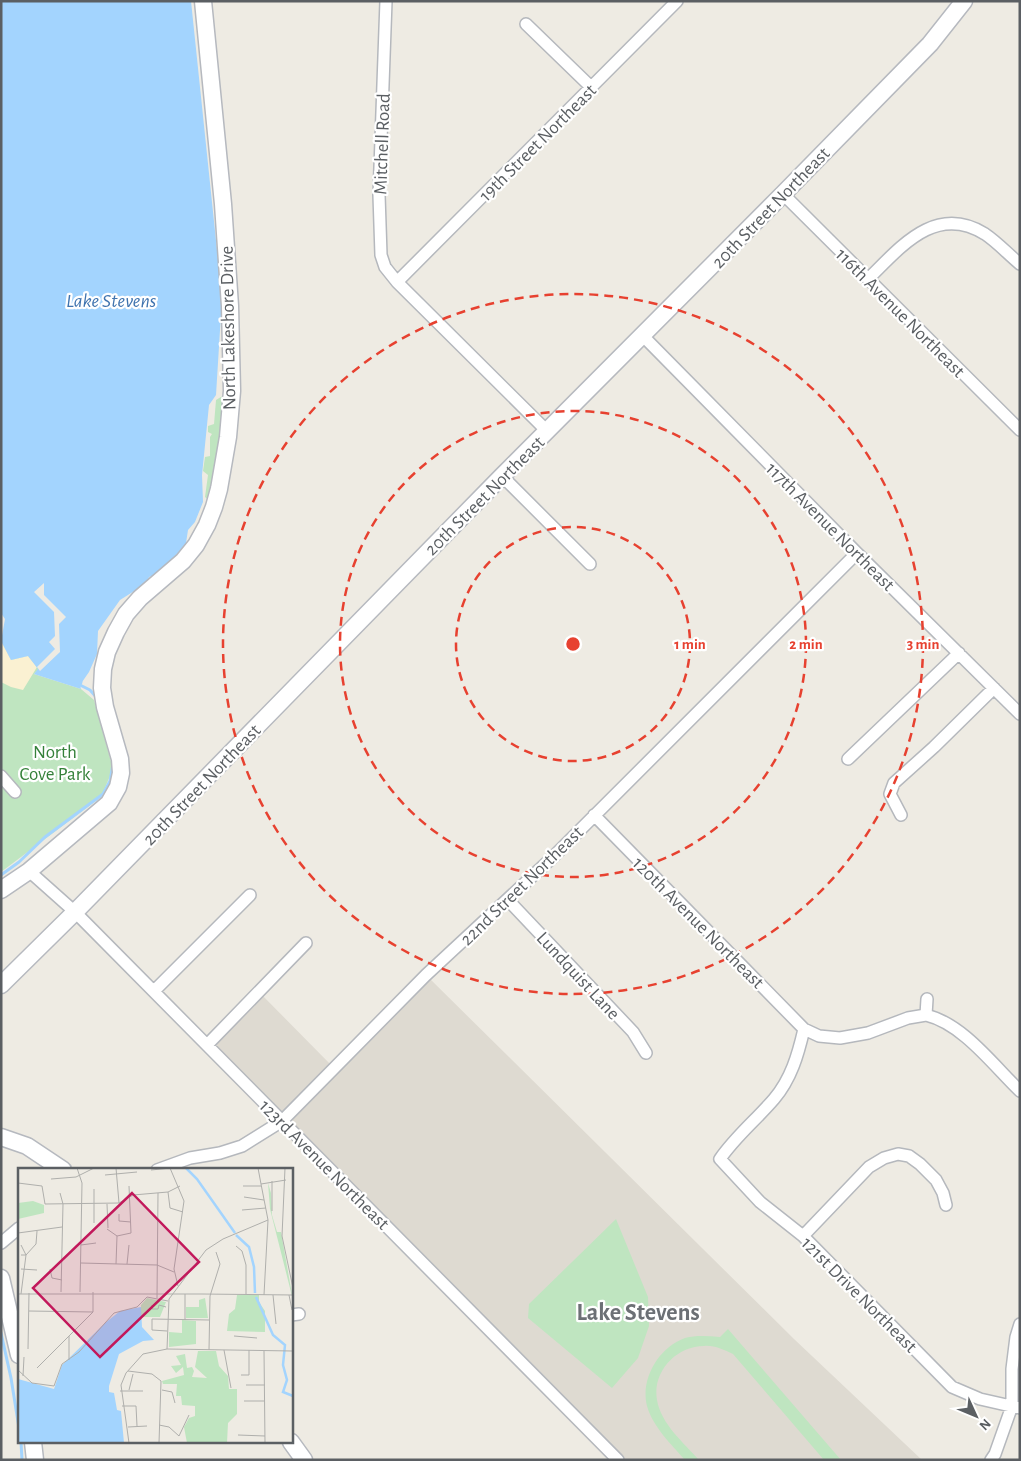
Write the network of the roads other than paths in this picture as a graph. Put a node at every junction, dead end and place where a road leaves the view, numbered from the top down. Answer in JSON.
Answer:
{"nodes":[{"id":1,"x":203,"y":1,"type":"edge"},
{"id":2,"x":386,"y":1,"type":"edge"},
{"id":3,"x":677,"y":1,"type":"edge"},
{"id":4,"x":964,"y":1,"type":"edge"},
{"id":5,"x":526,"y":24,"type":"dead end"},
{"id":6,"x":591,"y":88,"type":"junction"},
{"id":7,"x":783,"y":194,"type":"junction"},
{"id":8,"x":1020,"y":264,"type":"edge"},
{"id":9,"x":868,"y":279,"type":"junction"},
{"id":10,"x":397,"y":282,"type":"junction"},
{"id":11,"x":643,"y":336,"type":"junction"},
{"id":12,"x":1020,"y":430,"type":"edge"},
{"id":13,"x":547,"y":431,"type":"junction"},
{"id":14,"x":502,"y":476,"type":"junction"},
{"id":15,"x":857,"y":553,"type":"junction"},
{"id":16,"x":590,"y":564,"type":"dead end"},
{"id":17,"x":959,"y":653,"type":"junction"},
{"id":18,"x":994,"y":688,"type":"junction"},
{"id":19,"x":1020,"y":714,"type":"edge"},
{"id":20,"x":848,"y":759,"type":"dead end"},
{"id":21,"x":1,"y":776,"type":"edge"},
{"id":22,"x":15,"y":792,"type":"dead end"},
{"id":23,"x":594,"y":815,"type":"junction"},
{"id":24,"x":901,"y":815,"type":"dead end"},
{"id":25,"x":29,"y":871,"type":"junction"},
{"id":26,"x":1,"y":890,"type":"edge"},
{"id":27,"x":250,"y":895,"type":"dead end"},
{"id":28,"x":508,"y":900,"type":"junction"},
{"id":29,"x":75,"y":912,"type":"junction"},
{"id":30,"x":306,"y":943,"type":"dead end"},
{"id":31,"x":1,"y":985,"type":"edge"},
{"id":32,"x":154,"y":991,"type":"junction"},
{"id":33,"x":927,"y":999,"type":"dead end"},
{"id":34,"x":926,"y":1015,"type":"junction"},
{"id":35,"x":804,"y":1029,"type":"junction"},
{"id":36,"x":207,"y":1045,"type":"junction"},
{"id":37,"x":646,"y":1053,"type":"dead end"},
{"id":38,"x":1020,"y":1091,"type":"edge"},
{"id":39,"x":282,"y":1121,"type":"junction"},
{"id":40,"x":1,"y":1137,"type":"edge"},
{"id":41,"x":60,"y":1168,"type":"edge"},
{"id":42,"x":162,"y":1168,"type":"edge"},
{"id":43,"x":946,"y":1205,"type":"dead end"},
{"id":44,"x":18,"y":1229,"type":"edge"},
{"id":45,"x":803,"y":1236,"type":"junction"},
{"id":46,"x":1,"y":1242,"type":"edge"},
{"id":47,"x":1,"y":1278,"type":"edge"},
{"id":48,"x":1020,"y":1324,"type":"edge"},
{"id":49,"x":18,"y":1351,"type":"edge"},
{"id":50,"x":1016,"y":1407,"type":"edge"},
{"id":51,"x":292,"y":1443,"type":"edge"},
{"id":52,"x":33,"y":1444,"type":"edge"},
{"id":53,"x":35,"y":1460,"type":"edge"},
{"id":54,"x":304,"y":1460,"type":"edge"},
{"id":55,"x":618,"y":1460,"type":"edge"},
{"id":56,"x":991,"y":1460,"type":"edge"}],
"edges":[{"from":1,"to":25,"type":"street","name":"North Lakeshore Drive"},
{"from":2,"to":10,"type":"street","name":"Mitchell Road"},
{"from":3,"to":6,"type":"street","name":"19th Street Northeast"},
{"from":4,"to":7,"type":"street","name":"20th Street Northeast"},
{"from":5,"to":6,"type":"street"},
{"from":6,"to":10,"type":"street","name":"19th Street Northeast"},
{"from":7,"to":9,"type":"street","name":"116th Avenue Northeast"},
{"from":7,"to":11,"type":"street","name":"20th Street Northeast"},
{"from":8,"to":9,"type":"street"},
{"from":9,"to":12,"type":"street","name":"116th Avenue Northeast"},
{"from":10,"to":13,"type":"street","name":"Mitchell Road"},
{"from":11,"to":13,"type":"street","name":"20th Street Northeast"},
{"from":11,"to":15,"type":"street","name":"117th Avenue Northeast"},
{"from":13,"to":14,"type":"street","name":"20th Street Northeast"},
{"from":14,"to":16,"type":"street"},
{"from":14,"to":29,"type":"street","name":"20th Street Northeast"},
{"from":15,"to":17,"type":"street","name":"117th Avenue Northeast"},
{"from":15,"to":23,"type":"street","name":"22nd Street Northeast"},
{"from":17,"to":18,"type":"street","name":"117th Avenue Northeast"},
{"from":17,"to":20,"type":"street"},
{"from":18,"to":19,"type":"street","name":"117th Avenue Northeast"},
{"from":18,"to":24,"type":"street"},
{"from":21,"to":22,"type":"street"},
{"from":23,"to":28,"type":"street","name":"22nd Street Northeast"},
{"from":23,"to":35,"type":"street","name":"120th Avenue Northeast"},
{"from":25,"to":26,"type":"street","name":"North Lakeshore Drive"},
{"from":25,"to":29,"type":"street","name":"123rd Avenue Northeast"},
{"from":27,"to":32,"type":"street"},
{"from":28,"to":37,"type":"street","name":"Lundquist Lane"},
{"from":28,"to":39,"type":"street","name":"22nd Street Northeast"},
{"from":29,"to":31,"type":"street","name":"20th Street Northeast"},
{"from":29,"to":32,"type":"street","name":"123rd Avenue Northeast"},
{"from":30,"to":36,"type":"street"},
{"from":32,"to":36,"type":"street","name":"123rd Avenue Northeast"},
{"from":33,"to":34,"type":"street"},
{"from":34,"to":35,"type":"street"},
{"from":34,"to":38,"type":"street"},
{"from":35,"to":45,"type":"street","name":"121st Drive Northeast"},
{"from":36,"to":39,"type":"street","name":"123rd Avenue Northeast"},
{"from":39,"to":42,"type":"street","name":"22nd Street Northeast"},
{"from":39,"to":55,"type":"street","name":"123rd Avenue Northeast"},
{"from":40,"to":41,"type":"street"},
{"from":43,"to":45,"type":"street"},
{"from":44,"to":46,"type":"street"},
{"from":45,"to":50,"type":"street","name":"121st Drive Northeast"},
{"from":47,"to":49,"type":"street"},
{"from":48,"to":50,"type":"street"},
{"from":50,"to":56,"type":"street"},
{"from":51,"to":54,"type":"street"},
{"from":52,"to":53,"type":"street"}]}
